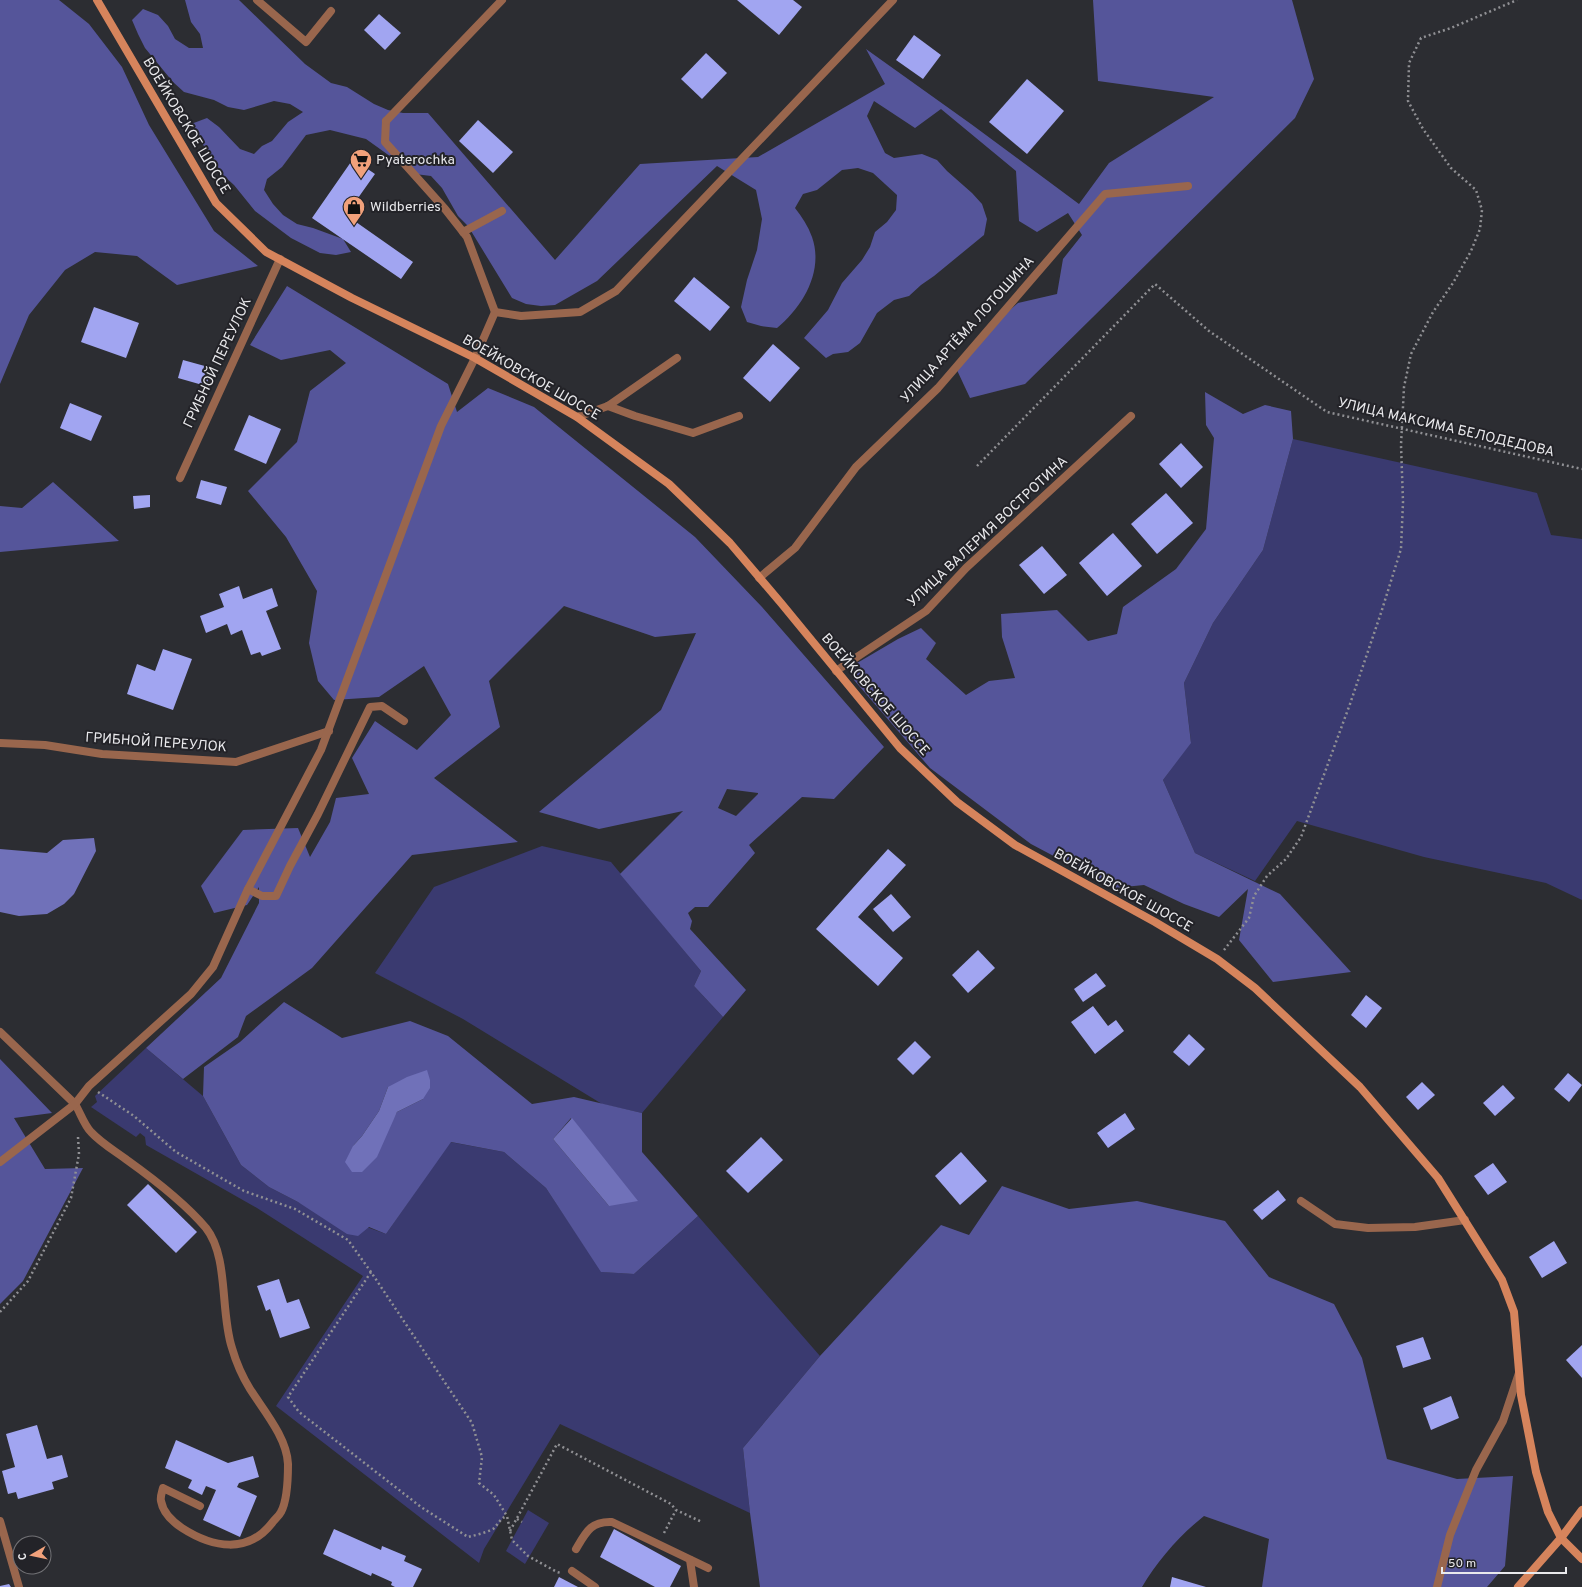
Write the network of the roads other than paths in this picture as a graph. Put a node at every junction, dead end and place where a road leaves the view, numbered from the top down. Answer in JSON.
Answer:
{"nodes":[{"id":1,"x":97,"y":0,"type":"edge"},
{"id":2,"x":257,"y":0,"type":"edge"},
{"id":3,"x":502,"y":0,"type":"edge"},
{"id":4,"x":893,"y":0,"type":"edge"},
{"id":5,"x":331,"y":11,"type":"dead end"},
{"id":6,"x":1188,"y":186,"type":"dead end"},
{"id":7,"x":502,"y":211,"type":"dead end"},
{"id":8,"x":463,"y":232,"type":"junction"},
{"id":9,"x":280,"y":259,"type":"junction"},
{"id":10,"x":495,"y":312,"type":"junction"},
{"id":11,"x":475,"y":358,"type":"junction"},
{"id":12,"x":677,"y":358,"type":"dead end"},
{"id":13,"x":608,"y":406,"type":"junction"},
{"id":14,"x":739,"y":416,"type":"dead end"},
{"id":15,"x":1132,"y":416,"type":"dead end"},
{"id":16,"x":576,"y":417,"type":"junction"},
{"id":17,"x":180,"y":478,"type":"dead end"},
{"id":18,"x":759,"y":578,"type":"junction"},
{"id":19,"x":836,"y":671,"type":"junction"},
{"id":20,"x":404,"y":721,"type":"dead end"},
{"id":21,"x":329,"y":731,"type":"junction"},
{"id":22,"x":0,"y":743,"type":"edge"},
{"id":23,"x":248,"y":889,"type":"junction"},
{"id":24,"x":0,"y":1032,"type":"edge"},
{"id":25,"x":75,"y":1104,"type":"junction"},
{"id":26,"x":0,"y":1162,"type":"edge"},
{"id":27,"x":1301,"y":1201,"type":"dead end"},
{"id":28,"x":1465,"y":1220,"type":"junction"},
{"id":29,"x":1519,"y":1373,"type":"junction"},
{"id":30,"x":200,"y":1506,"type":"dead end"},
{"id":31,"x":1582,"y":1510,"type":"edge"},
{"id":32,"x":0,"y":1521,"type":"edge"},
{"id":33,"x":1561,"y":1538,"type":"junction"},
{"id":34,"x":576,"y":1549,"type":"dead end"},
{"id":35,"x":1582,"y":1559,"type":"edge"},
{"id":36,"x":690,"y":1560,"type":"junction"},
{"id":37,"x":708,"y":1568,"type":"dead end"},
{"id":38,"x":572,"y":1571,"type":"road end"},
{"id":39,"x":18,"y":1587,"type":"edge"},
{"id":40,"x":595,"y":1587,"type":"edge"},
{"id":41,"x":694,"y":1587,"type":"edge"},
{"id":42,"x":1437,"y":1587,"type":"edge"},
{"id":43,"x":1518,"y":1587,"type":"edge"}],
"edges":[{"from":1,"to":9,"type":"street","name":"ВОЕЙКОВСКОЕ ШОССЕ"},
{"from":2,"to":5,"type":"street"},
{"from":3,"to":8,"type":"street"},
{"from":4,"to":10,"type":"street"},
{"from":6,"to":18,"type":"street","name":"УЛИЦА АРТЁМА ЛОТОШИНА"},
{"from":7,"to":8,"type":"street"},
{"from":8,"to":10,"type":"street"},
{"from":9,"to":11,"type":"street","name":"ВОЕЙКОВСКОЕ ШОССЕ"},
{"from":9,"to":17,"type":"street","name":"ГРИБНОЙ ПЕРЕУЛОК"},
{"from":10,"to":11,"type":"street"},
{"from":11,"to":16,"type":"street","name":"ВОЕЙКОВСКОЕ ШОССЕ"},
{"from":11,"to":21,"type":"street"},
{"from":12,"to":13,"type":"street"},
{"from":13,"to":14,"type":"street"},
{"from":13,"to":16,"type":"street"},
{"from":15,"to":19,"type":"street","name":"УЛИЦА ВАЛЕРИЯ ВОСТРОТИНА"},
{"from":16,"to":18,"type":"street","name":"ВОЕЙКОВСКОЕ ШОССЕ"},
{"from":18,"to":19,"type":"street","name":"ВОЕЙКОВСКОЕ ШОССЕ"},
{"from":19,"to":28,"type":"street","name":"ВОЕЙКОВСКОЕ ШОССЕ"},
{"from":20,"to":23,"type":"street"},
{"from":21,"to":22,"type":"street","name":"ГРИБНОЙ ПЕРЕУЛОК"},
{"from":21,"to":23,"type":"street"},
{"from":23,"to":25,"type":"street"},
{"from":24,"to":25,"type":"street"},
{"from":25,"to":26,"type":"street"},
{"from":25,"to":30,"type":"street"},
{"from":27,"to":28,"type":"street"},
{"from":28,"to":29,"type":"street","name":"ВОЕЙКОВСКОЕ ШОССЕ"},
{"from":29,"to":33,"type":"street","name":"ВОЕЙКОВСКОЕ ШОССЕ"},
{"from":29,"to":42,"type":"street"},
{"from":31,"to":33,"type":"street"},
{"from":32,"to":39,"type":"street"},
{"from":33,"to":35,"type":"street","name":"ВОЕЙКОВСКОЕ ШОССЕ"},
{"from":33,"to":43,"type":"street"},
{"from":34,"to":36,"type":"street"},
{"from":36,"to":37,"type":"street"},
{"from":36,"to":41,"type":"street"},
{"from":38,"to":40,"type":"street"}]}
